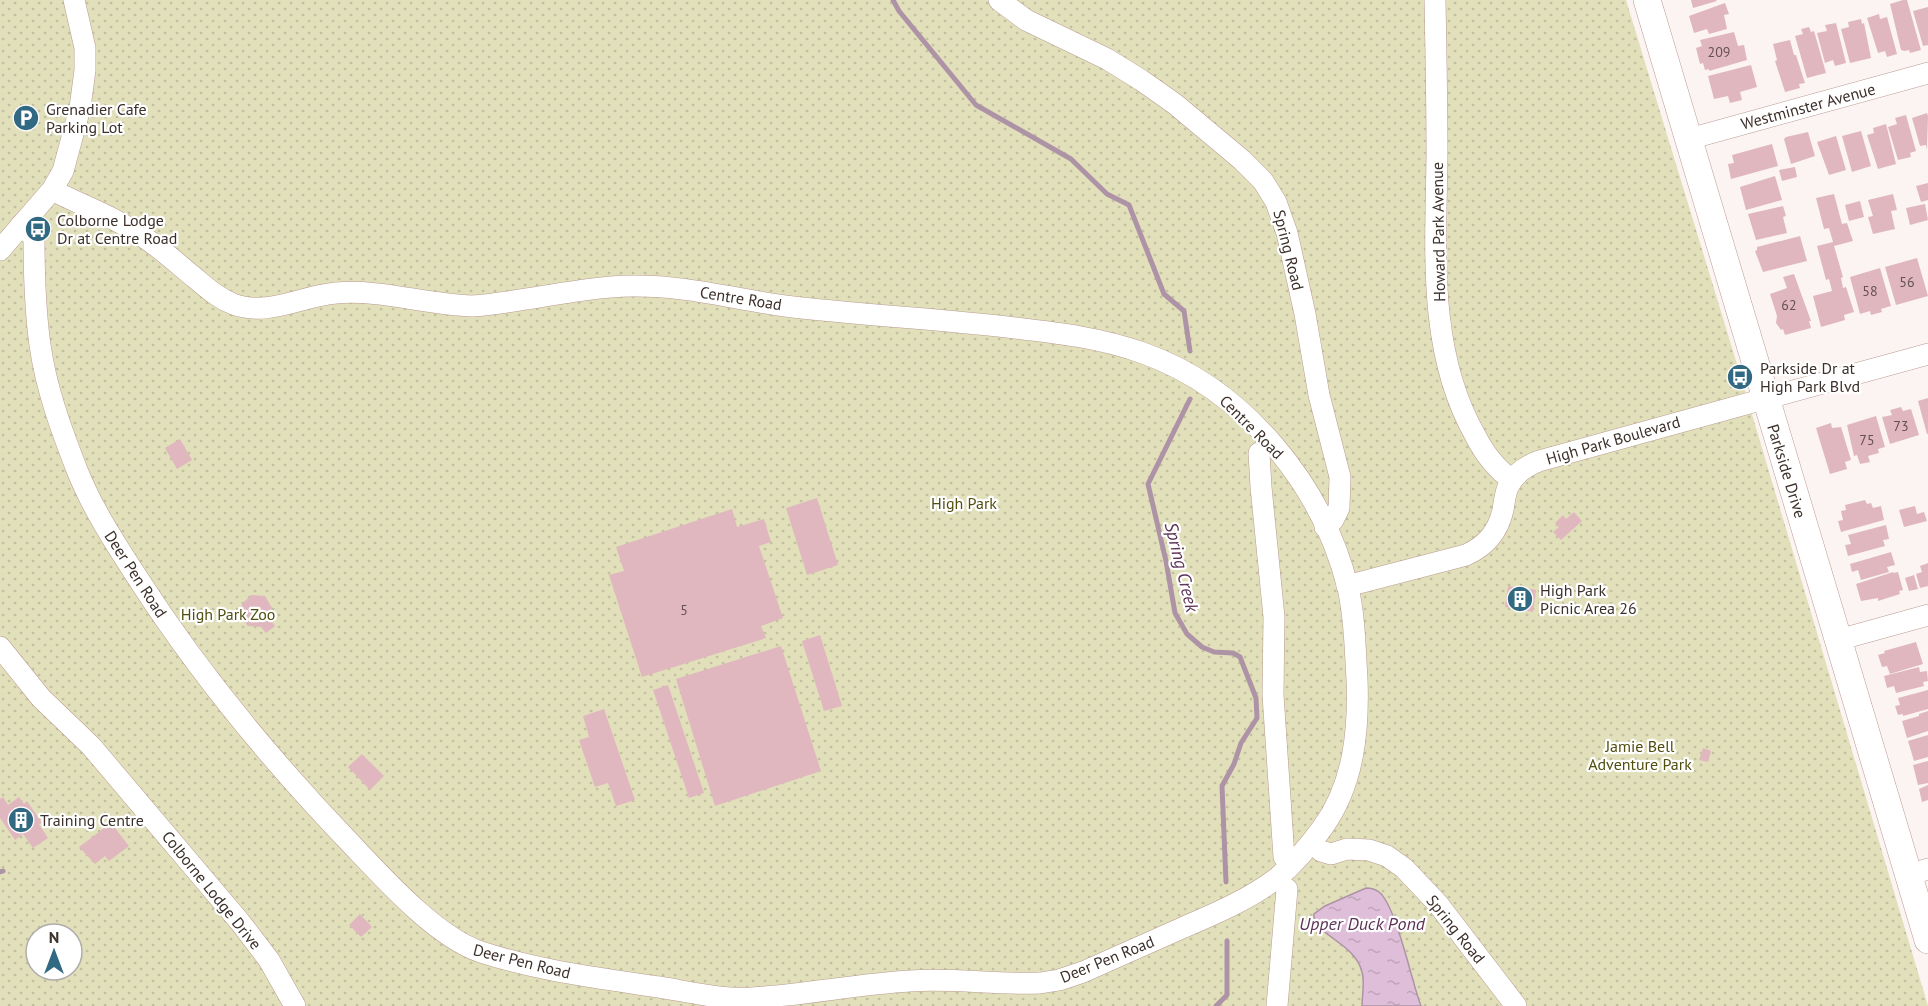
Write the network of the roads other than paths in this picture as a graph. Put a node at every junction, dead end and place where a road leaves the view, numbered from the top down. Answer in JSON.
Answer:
{"nodes":[{"id":1,"x":74,"y":0,"type":"edge"},
{"id":2,"x":999,"y":0,"type":"edge"},
{"id":3,"x":1435,"y":0,"type":"edge"},
{"id":4,"x":1647,"y":0,"type":"edge"},
{"id":5,"x":1928,"y":73,"type":"edge"},
{"id":6,"x":1689,"y":139,"type":"junction"},
{"id":7,"x":52,"y":190,"type":"junction"},
{"id":8,"x":21,"y":225,"type":"junction"},
{"id":9,"x":0,"y":250,"type":"edge"},
{"id":10,"x":1928,"y":354,"type":"edge"},
{"id":11,"x":1766,"y":398,"type":"junction"},
{"id":12,"x":1259,"y":453,"type":"dead end"},
{"id":13,"x":1512,"y":480,"type":"junction"},
{"id":14,"x":1325,"y":527,"type":"junction"},
{"id":15,"x":1347,"y":586,"type":"junction"},
{"id":16,"x":1928,"y":615,"type":"edge"},
{"id":17,"x":1838,"y":640,"type":"junction"},
{"id":18,"x":0,"y":647,"type":"edge"},
{"id":19,"x":1314,"y":848,"type":"junction"},
{"id":20,"x":1284,"y":857,"type":"dead end"},
{"id":21,"x":1918,"y":872,"type":"edge"},
{"id":22,"x":1287,"y":889,"type":"dead end"},
{"id":23,"x":1928,"y":940,"type":"edge"},
{"id":24,"x":295,"y":1006,"type":"edge"},
{"id":25,"x":1277,"y":1006,"type":"edge"},
{"id":26,"x":1516,"y":1006,"type":"edge"}],
"edges":[{"from":1,"to":7,"type":"street"},
{"from":2,"to":14,"type":"street","name":"Spring Road"},
{"from":3,"to":13,"type":"street","name":"Howard Park Avenue"},
{"from":4,"to":6,"type":"main road","name":"Parkside Drive"},
{"from":5,"to":6,"type":"street","name":"Westminster Avenue"},
{"from":6,"to":11,"type":"main road","name":"Parkside Drive"},
{"from":7,"to":8,"type":"street"},
{"from":7,"to":14,"type":"street","name":"Centre Road"},
{"from":8,"to":9,"type":"street"},
{"from":8,"to":19,"type":"street","name":"Deer Pen Road"},
{"from":10,"to":11,"type":"street","name":"High Park Boulevard"},
{"from":11,"to":13,"type":"street","name":"High Park Boulevard"},
{"from":11,"to":17,"type":"main road","name":"Parkside Drive"},
{"from":12,"to":20,"type":"street"},
{"from":13,"to":15,"type":"street"},
{"from":14,"to":15,"type":"street","name":"Centre Road"},
{"from":15,"to":19,"type":"street"},
{"from":16,"to":17,"type":"street"},
{"from":17,"to":21,"type":"main road","name":"Parkside Drive"},
{"from":18,"to":24,"type":"street","name":"Colborne Lodge Drive"},
{"from":19,"to":26,"type":"street","name":"Spring Road"},
{"from":21,"to":23,"type":"main road","name":"Parkside Drive"},
{"from":22,"to":25,"type":"street"}]}
